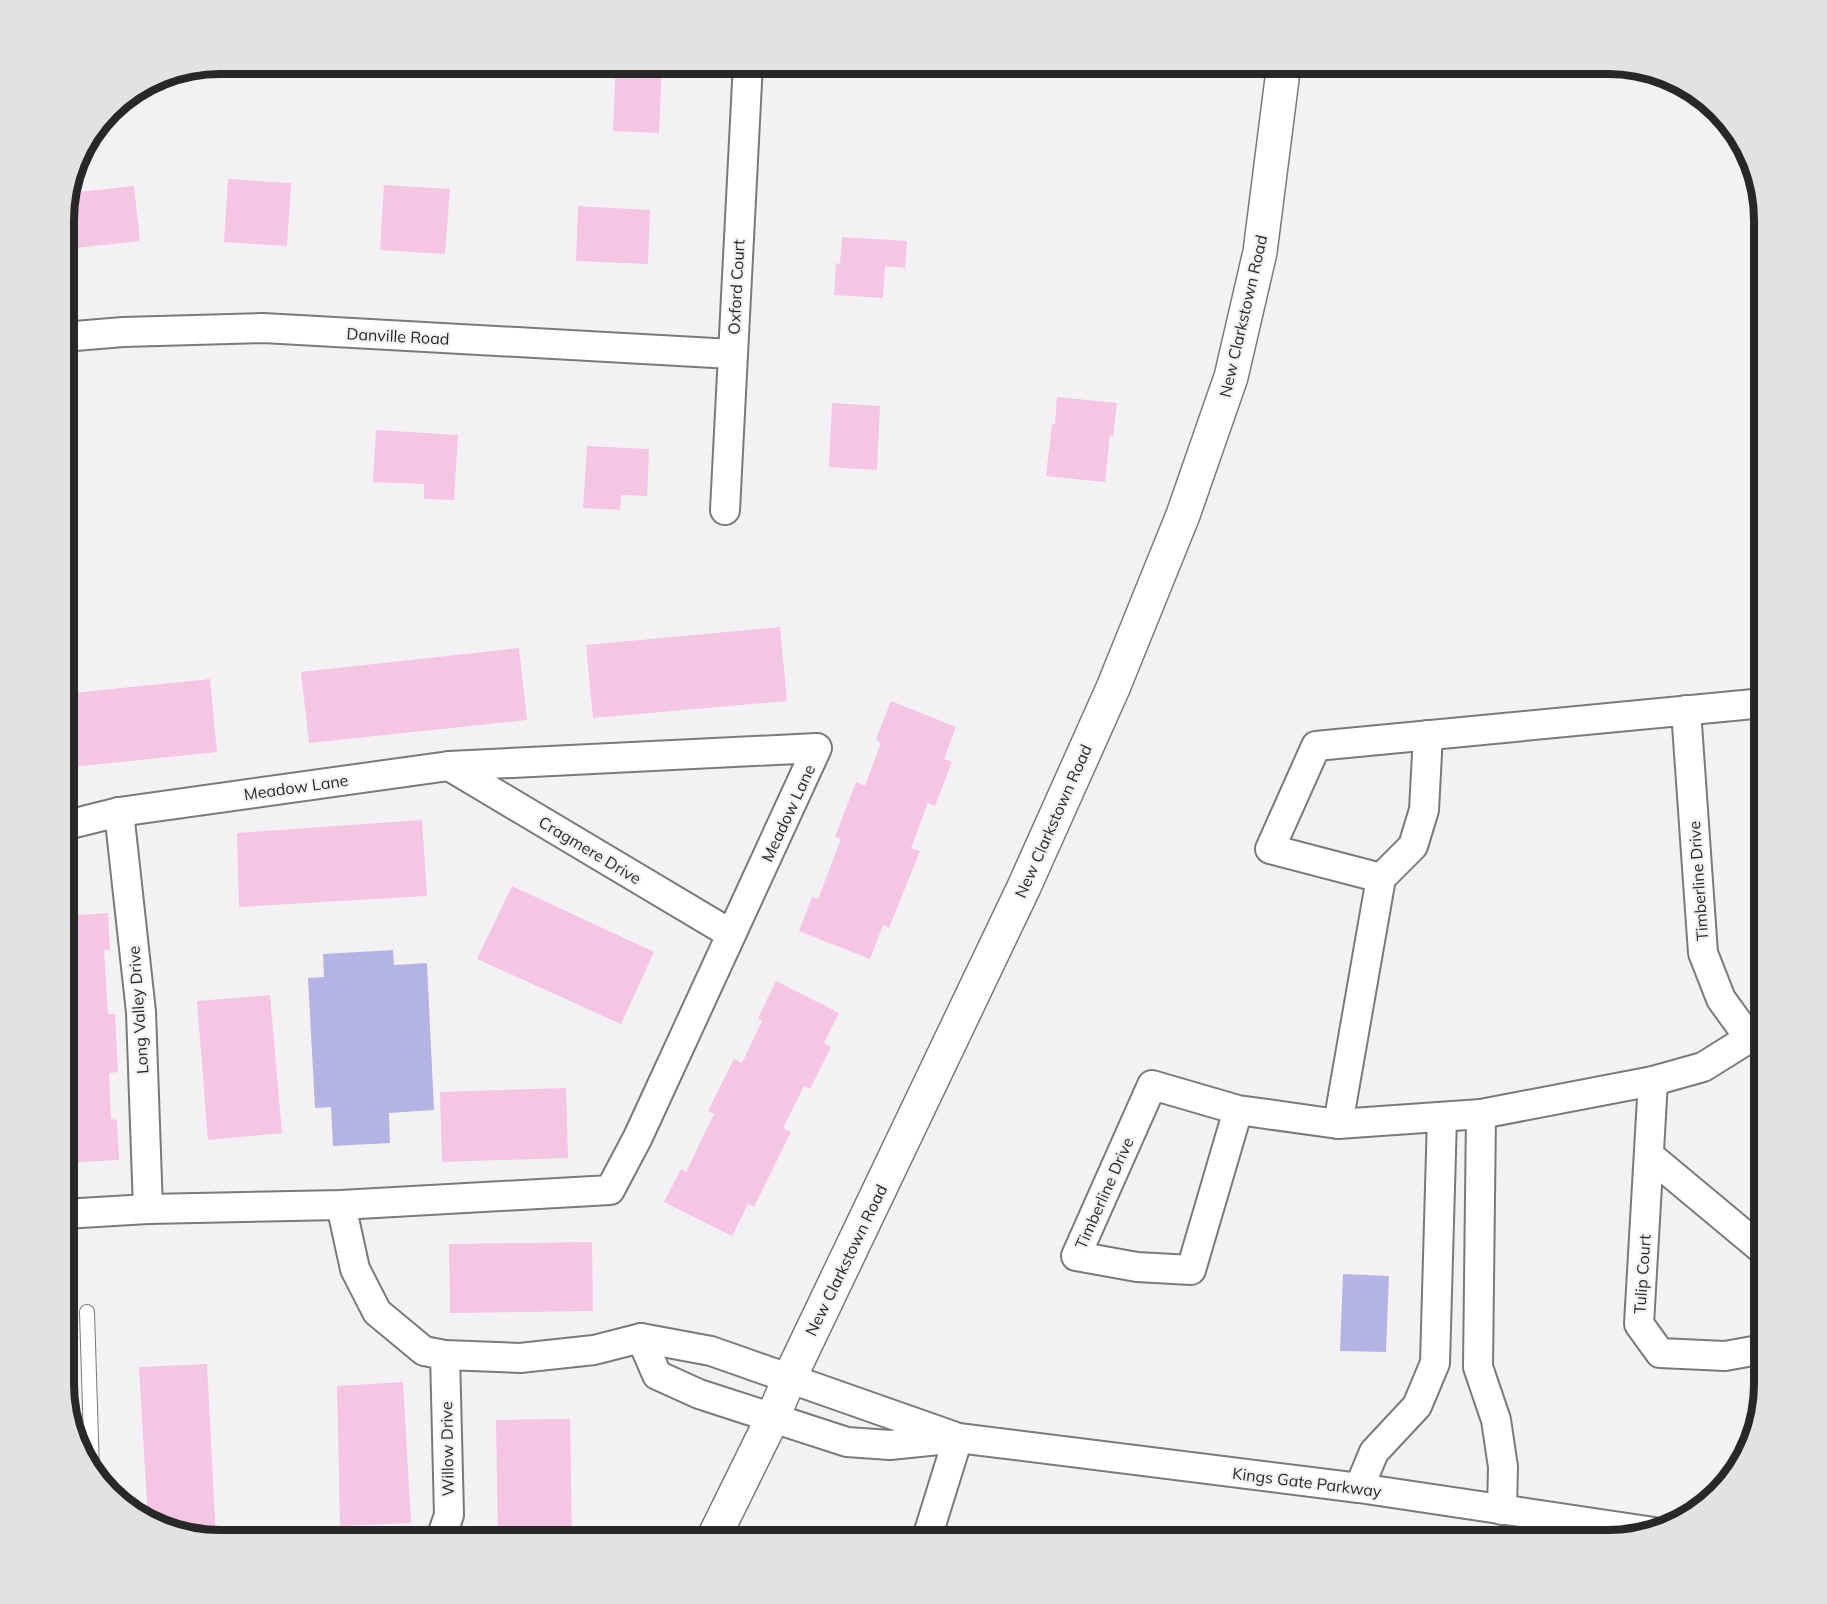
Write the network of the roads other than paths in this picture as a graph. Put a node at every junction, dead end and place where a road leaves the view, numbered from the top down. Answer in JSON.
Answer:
{"nodes":[{"id":1,"x":747,"y":74,"type":"edge"},
{"id":2,"x":1283,"y":74,"type":"edge"},
{"id":3,"x":74,"y":337,"type":"edge"},
{"id":4,"x":732,"y":354,"type":"junction"},
{"id":5,"x":725,"y":510,"type":"dead end"},
{"id":6,"x":1753,"y":705,"type":"edge"},
{"id":7,"x":1686,"y":710,"type":"junction"},
{"id":8,"x":1428,"y":735,"type":"junction"},
{"id":9,"x":448,"y":766,"type":"junction"},
{"id":10,"x":119,"y":812,"type":"junction"},
{"id":11,"x":74,"y":823,"type":"edge"},
{"id":12,"x":1381,"y":878,"type":"junction"},
{"id":13,"x":732,"y":934,"type":"junction"},
{"id":14,"x":1754,"y":1031,"type":"edge"},
{"id":15,"x":1754,"y":1036,"type":"edge"},
{"id":16,"x":1653,"y":1081,"type":"junction"},
{"id":17,"x":1238,"y":1110,"type":"junction"},
{"id":18,"x":1481,"y":1114,"type":"junction"},
{"id":19,"x":1442,"y":1117,"type":"junction"},
{"id":20,"x":1338,"y":1124,"type":"junction"},
{"id":21,"x":1650,"y":1156,"type":"junction"},
{"id":22,"x":341,"y":1205,"type":"junction"},
{"id":23,"x":148,"y":1209,"type":"junction"},
{"id":24,"x":74,"y":1213,"type":"edge"},
{"id":25,"x":1754,"y":1243,"type":"edge"},
{"id":26,"x":87,"y":1312,"type":"dead end"},
{"id":27,"x":641,"y":1338,"type":"junction"},
{"id":28,"x":1754,"y":1351,"type":"edge"},
{"id":29,"x":445,"y":1355,"type":"junction"},
{"id":30,"x":789,"y":1377,"type":"junction"},
{"id":31,"x":772,"y":1419,"type":"junction"},
{"id":32,"x":958,"y":1438,"type":"junction"},
{"id":33,"x":91,"y":1454,"type":"edge"},
{"id":34,"x":1359,"y":1488,"type":"junction"},
{"id":35,"x":1502,"y":1510,"type":"junction"},
{"id":36,"x":1631,"y":1529,"type":"edge"},
{"id":37,"x":443,"y":1530,"type":"edge"},
{"id":38,"x":717,"y":1530,"type":"edge"},
{"id":39,"x":929,"y":1530,"type":"edge"}],
"edges":[{"from":1,"to":4,"type":"street","name":"Oxford Court"},
{"from":2,"to":30,"type":"street","name":"New Clarkstown Road"},
{"from":3,"to":4,"type":"street","name":"Danville Road"},
{"from":4,"to":5,"type":"street","name":"Oxford Court"},
{"from":6,"to":7,"type":"street"},
{"from":7,"to":8,"type":"street"},
{"from":7,"to":14,"type":"street","name":"Timberline Drive"},
{"from":8,"to":12,"type":"street"},
{"from":8,"to":12,"type":"street"},
{"from":9,"to":10,"type":"street","name":"Meadow Lane"},
{"from":9,"to":13,"type":"street","name":"Cragmere Drive"},
{"from":9,"to":13,"type":"street","name":"Meadow Lane"},
{"from":10,"to":11,"type":"street","name":"Meadow Lane"},
{"from":10,"to":23,"type":"street","name":"Long Valley Drive"},
{"from":12,"to":20,"type":"street"},
{"from":13,"to":22,"type":"street","name":"Meadow Lane"},
{"from":15,"to":16,"type":"street","name":"Timberline Drive"},
{"from":16,"to":18,"type":"street","name":"Timberline Drive"},
{"from":16,"to":21,"type":"street","name":"Tulip Court"},
{"from":17,"to":17,"type":"street","name":"Timberline Drive"},
{"from":17,"to":20,"type":"street","name":"Timberline Drive"},
{"from":18,"to":19,"type":"street","name":"Timberline Drive"},
{"from":18,"to":35,"type":"street"},
{"from":19,"to":20,"type":"street","name":"Timberline Drive"},
{"from":19,"to":34,"type":"street"},
{"from":21,"to":25,"type":"street"},
{"from":21,"to":28,"type":"street","name":"Tulip Court"},
{"from":22,"to":23,"type":"street","name":"Meadow Lane"},
{"from":22,"to":29,"type":"street"},
{"from":23,"to":24,"type":"street","name":"Meadow Lane"},
{"from":26,"to":33,"type":"lane"},
{"from":27,"to":29,"type":"street"},
{"from":27,"to":30,"type":"street"},
{"from":27,"to":31,"type":"street"},
{"from":29,"to":37,"type":"street","name":"Willow Drive"},
{"from":30,"to":31,"type":"street","name":"New Clarkstown Road"},
{"from":30,"to":32,"type":"street","name":"Kings Gate Parkway"},
{"from":31,"to":32,"type":"street","name":"Kings Gate Parkway"},
{"from":31,"to":38,"type":"street","name":"New Clarkstown Road"},
{"from":32,"to":34,"type":"street","name":"Kings Gate Parkway"},
{"from":32,"to":39,"type":"street"},
{"from":34,"to":35,"type":"street","name":"Kings Gate Parkway"},
{"from":35,"to":36,"type":"street","name":"Kings Gate Parkway"}]}
